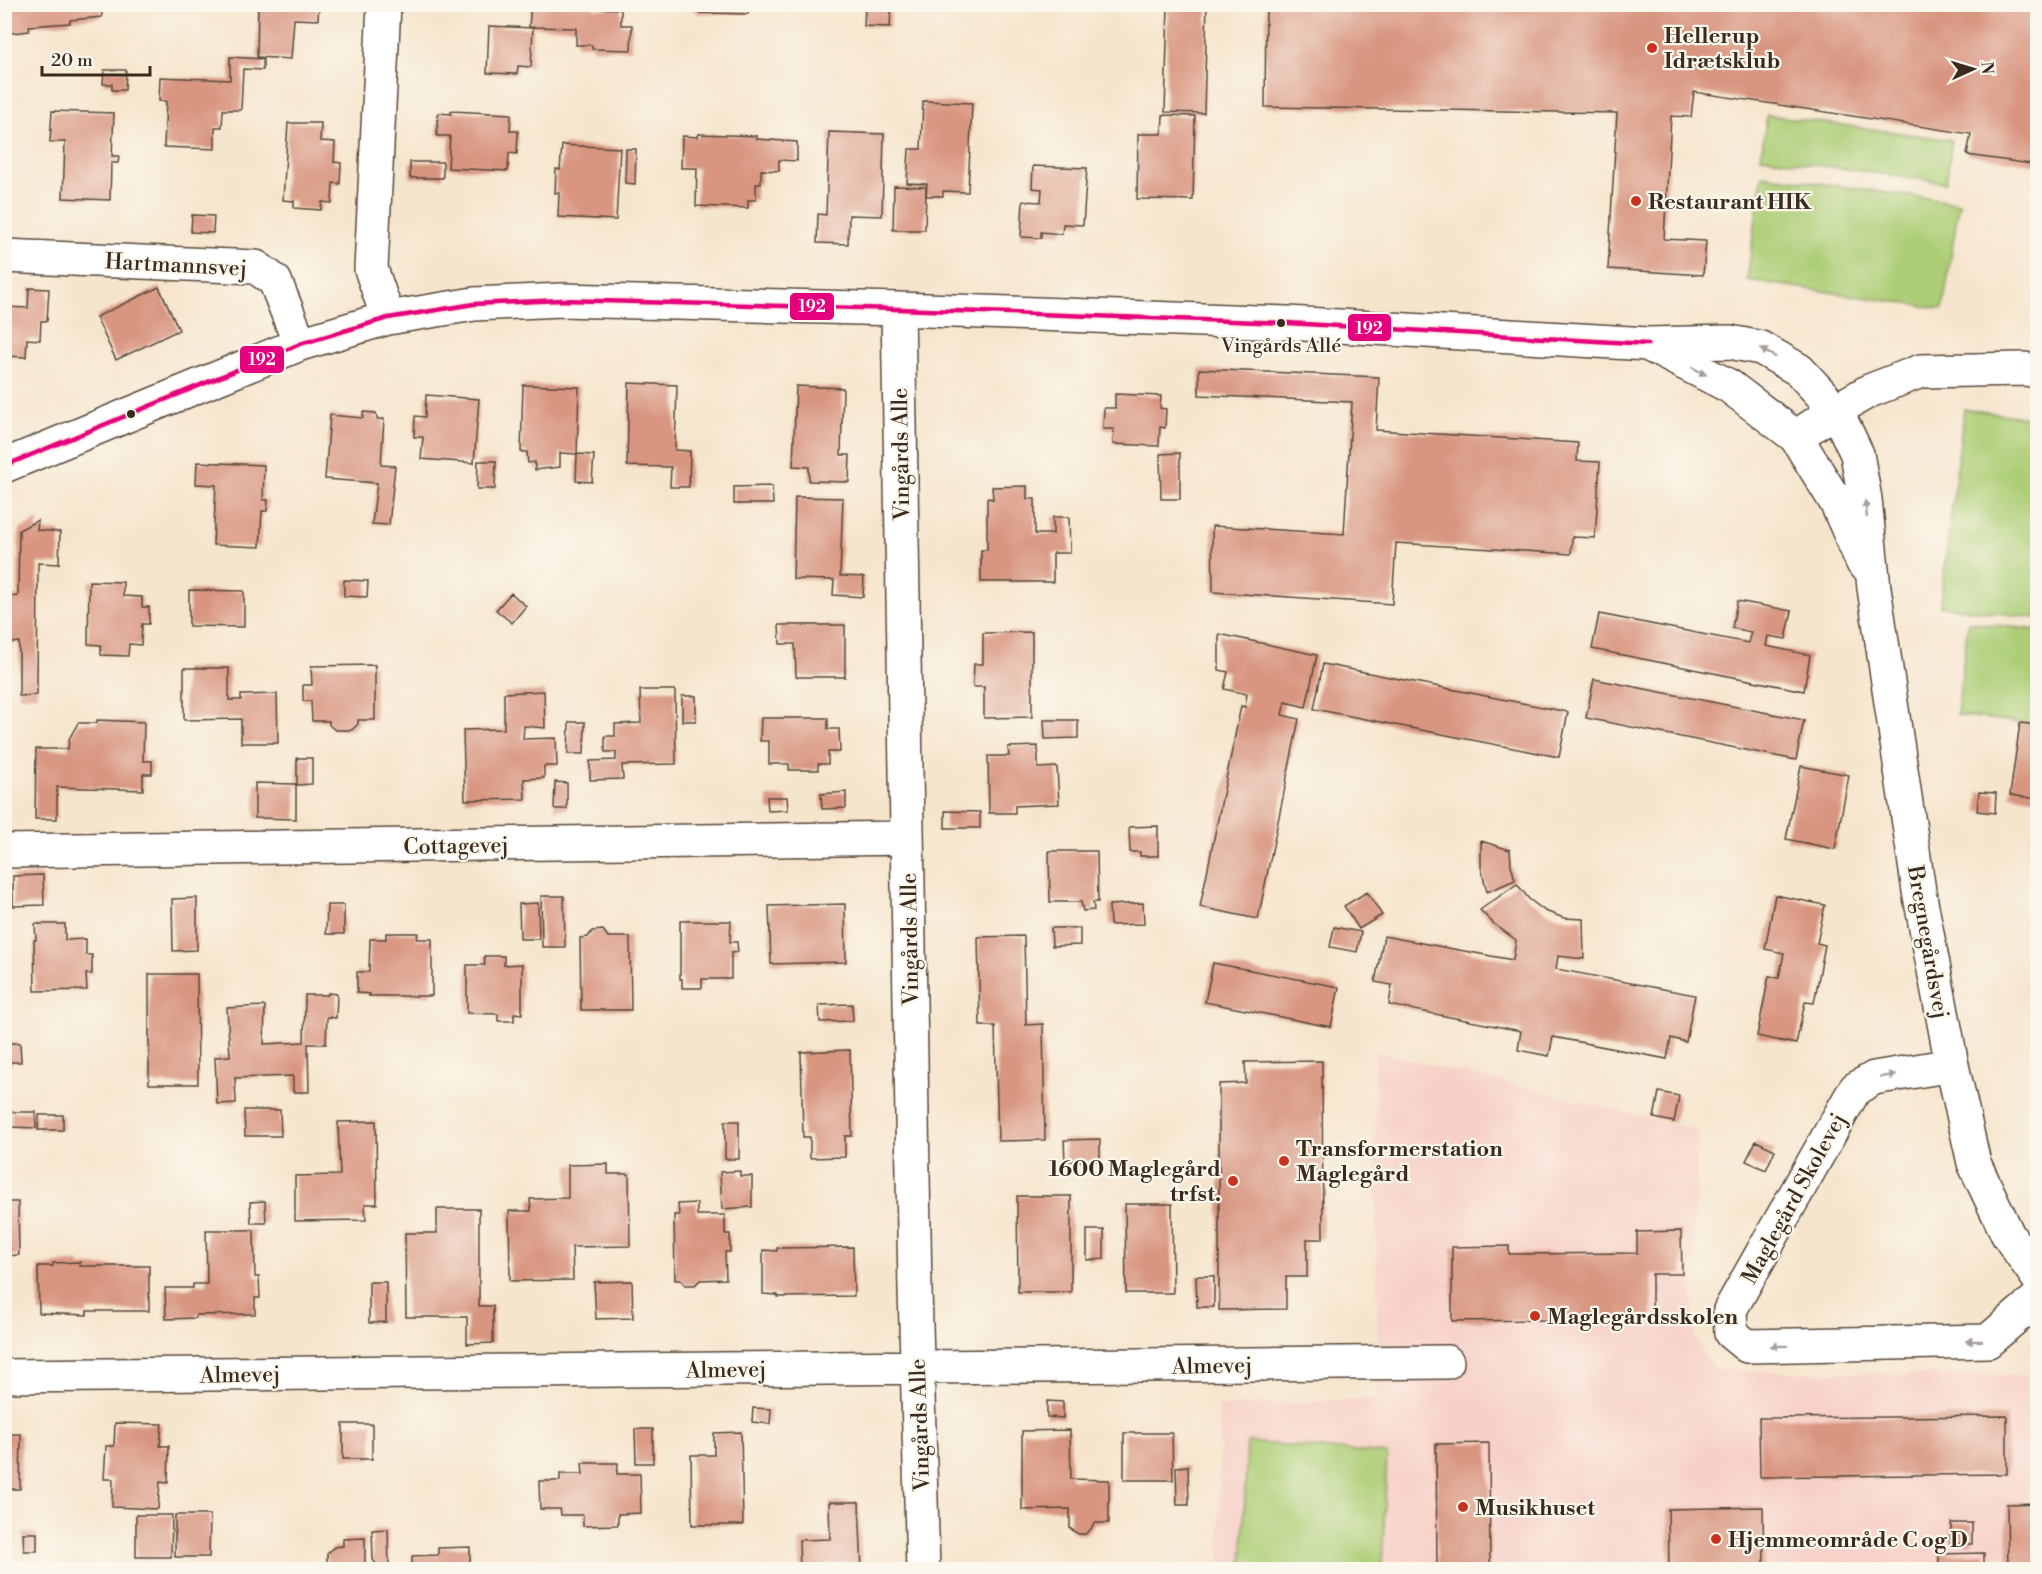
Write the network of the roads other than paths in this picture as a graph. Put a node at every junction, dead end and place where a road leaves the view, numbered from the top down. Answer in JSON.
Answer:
{"nodes":[{"id":1,"x":384,"y":4,"type":"edge"},
{"id":2,"x":4,"y":256,"type":"edge"},
{"id":3,"x":898,"y":309,"type":"junction"},
{"id":4,"x":388,"y":318,"type":"junction"},
{"id":5,"x":300,"y":344,"type":"junction"},
{"id":6,"x":1648,"y":344,"type":"junction"},
{"id":7,"x":2037,"y":371,"type":"edge"},
{"id":8,"x":1836,"y":410,"type":"junction"},
{"id":9,"x":1796,"y":437,"type":"junction"},
{"id":10,"x":4,"y":466,"type":"edge"},
{"id":11,"x":1874,"y":588,"type":"junction"},
{"id":12,"x":907,"y":838,"type":"junction"},
{"id":13,"x":4,"y":851,"type":"edge"},
{"id":14,"x":1952,"y":1065,"type":"junction"},
{"id":15,"x":2037,"y":1278,"type":"edge"},
{"id":16,"x":2037,"y":1298,"type":"edge"},
{"id":17,"x":1447,"y":1362,"type":"dead end"},
{"id":18,"x":917,"y":1367,"type":"junction"},
{"id":19,"x":4,"y":1376,"type":"edge"},
{"id":20,"x":923,"y":1569,"type":"edge"}],
"edges":[{"from":1,"to":4,"type":"street"},
{"from":2,"to":5,"type":"street","name":"Hartmannsvej"},
{"from":3,"to":4,"type":"street"},
{"from":3,"to":6,"type":"street"},
{"from":3,"to":12,"type":"street","name":"Vingårds Alle"},
{"from":4,"to":5,"type":"street"},
{"from":5,"to":10,"type":"street"},
{"from":8,"to":6,"type":"street","one_way":true},
{"from":6,"to":9,"type":"street","one_way":true},
{"from":7,"to":8,"type":"street"},
{"from":8,"to":9,"type":"street"},
{"from":11,"to":8,"type":"street","one_way":true},
{"from":9,"to":11,"type":"street"},
{"from":11,"to":14,"type":"street","name":"Bregnegårdsvej"},
{"from":12,"to":13,"type":"street","name":"Cottagevej"},
{"from":12,"to":18,"type":"street","name":"Vingårds Alle"},
{"from":14,"to":15,"type":"street","name":"Bregnegårdsvej"},
{"from":16,"to":14,"type":"street","name":"Maglegård Skolevej","one_way":true},
{"from":17,"to":18,"type":"street","name":"Almevej"},
{"from":18,"to":19,"type":"street","name":"Almevej"},
{"from":18,"to":20,"type":"street","name":"Vingårds Alle"}]}
